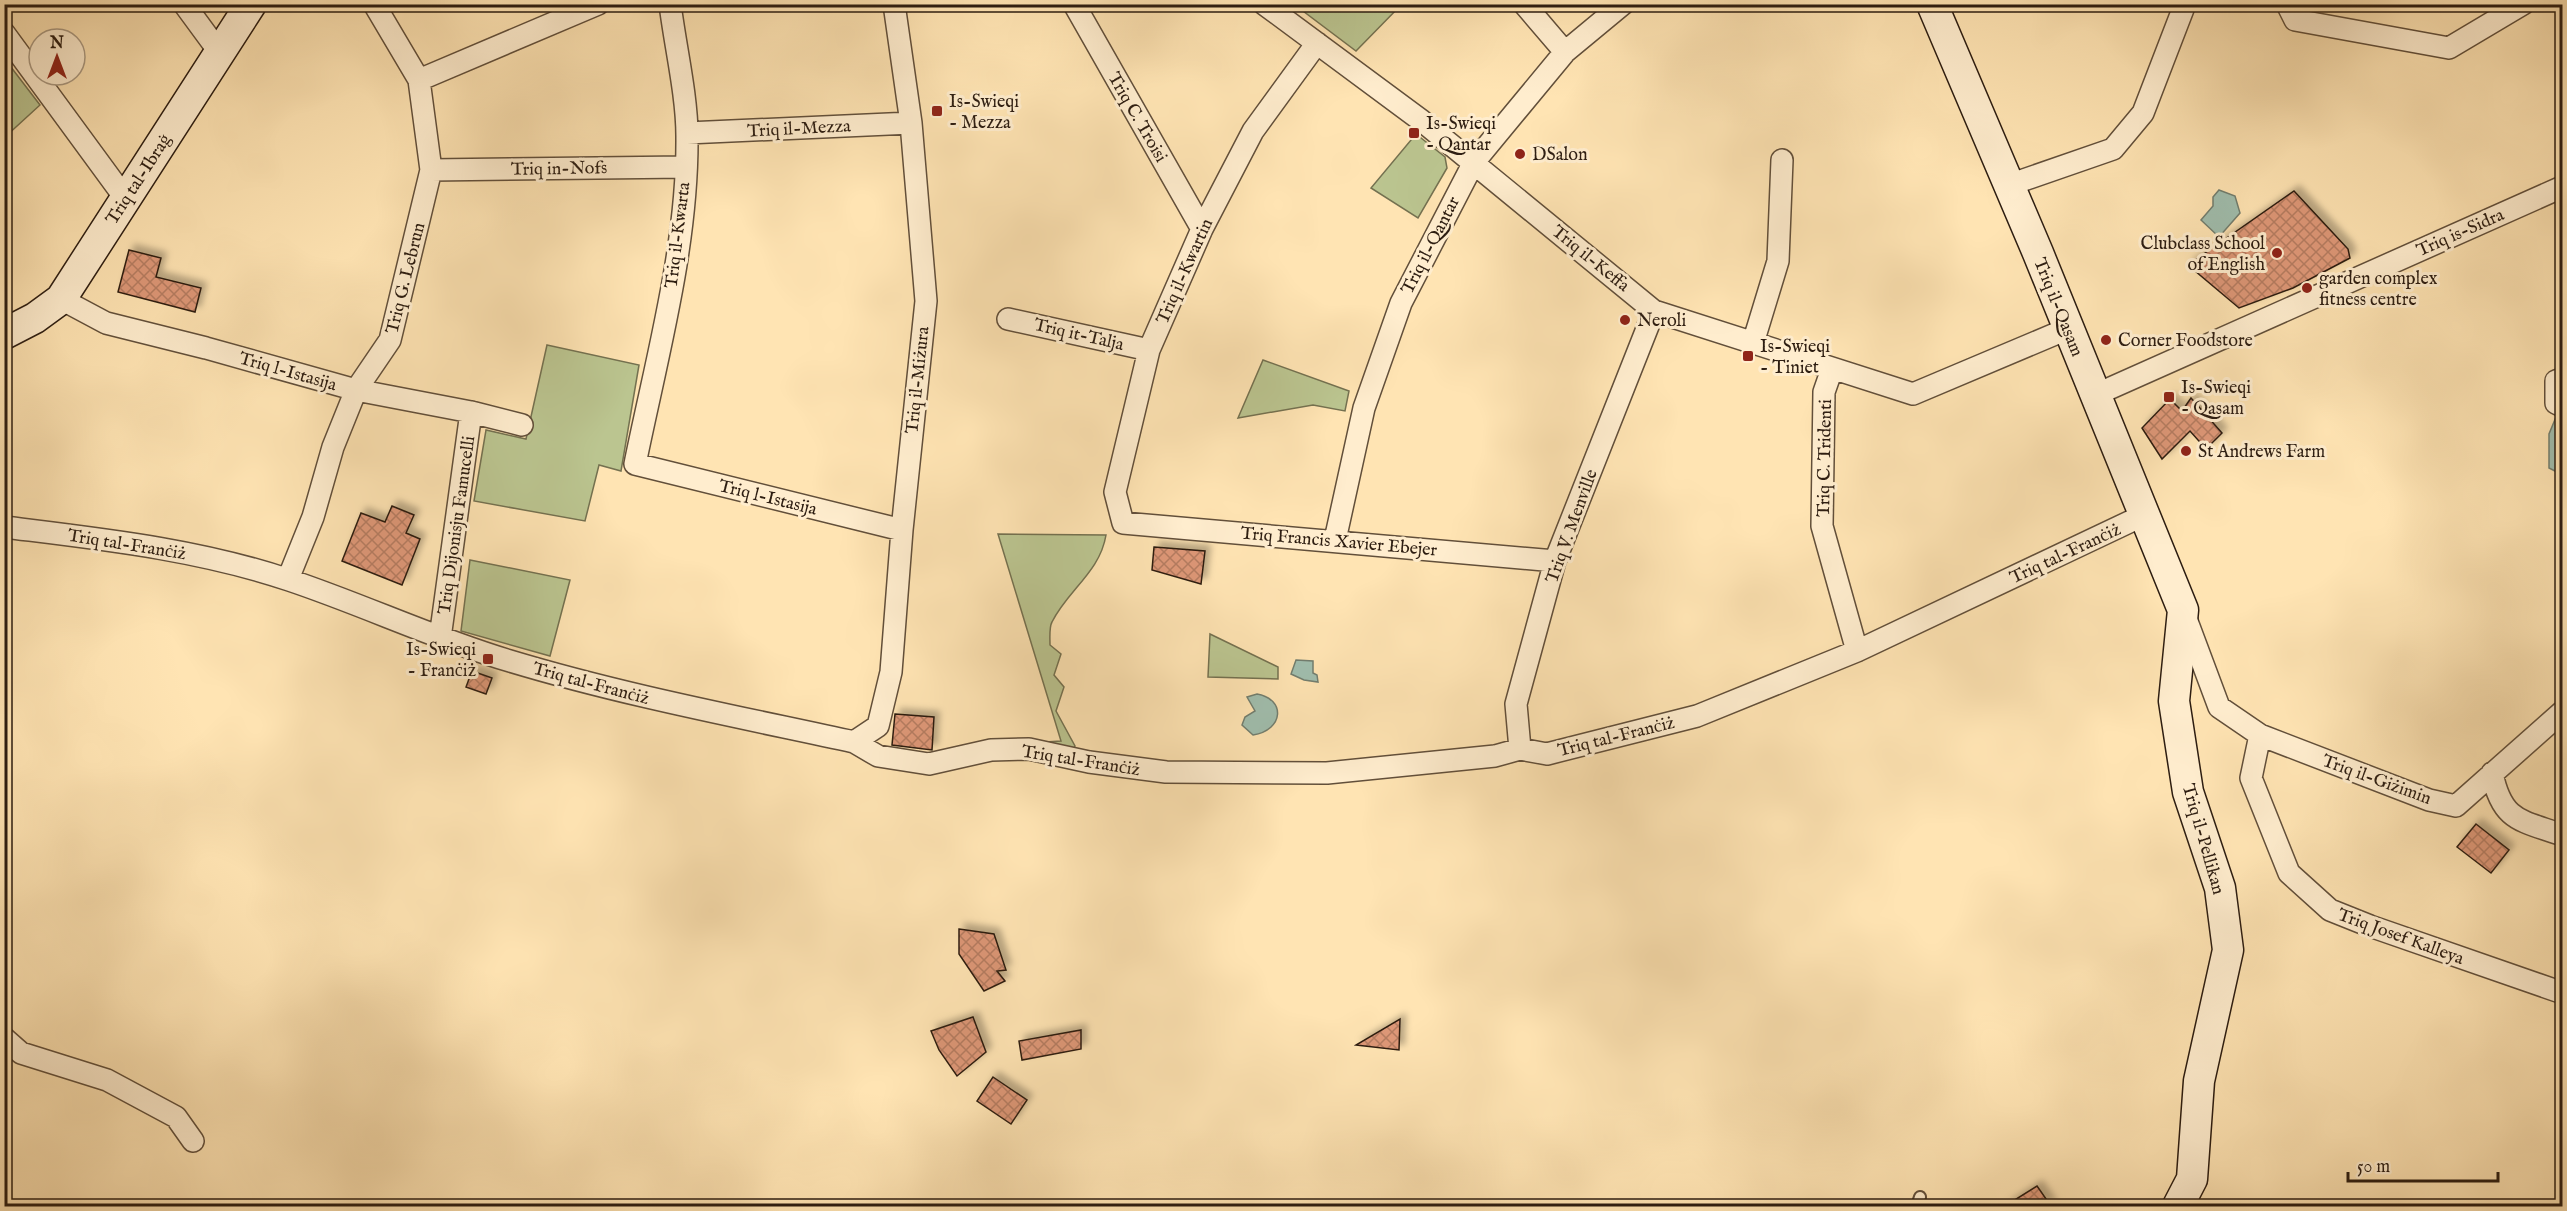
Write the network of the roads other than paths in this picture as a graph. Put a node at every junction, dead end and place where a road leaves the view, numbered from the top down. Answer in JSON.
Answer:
{"nodes":[{"id":1,"x":184,"y":4,"type":"edge"},
{"id":2,"x":251,"y":4,"type":"edge"},
{"id":3,"x":375,"y":4,"type":"edge"},
{"id":4,"x":598,"y":4,"type":"edge"},
{"id":5,"x":670,"y":4,"type":"edge"},
{"id":6,"x":894,"y":4,"type":"edge"},
{"id":7,"x":1074,"y":4,"type":"edge"},
{"id":8,"x":1264,"y":4,"type":"edge"},
{"id":9,"x":1524,"y":4,"type":"edge"},
{"id":10,"x":1623,"y":4,"type":"edge"},
{"id":11,"x":1932,"y":4,"type":"edge"},
{"id":12,"x":2185,"y":4,"type":"edge"},
{"id":13,"x":2288,"y":4,"type":"edge"},
{"id":14,"x":2523,"y":4,"type":"edge"},
{"id":15,"x":558,"y":12,"type":"edge"},
{"id":16,"x":4,"y":33,"type":"edge"},
{"id":17,"x":1317,"y":43,"type":"junction"},
{"id":18,"x":1566,"y":52,"type":"junction"},
{"id":19,"x":220,"y":53,"type":"junction"},
{"id":20,"x":419,"y":80,"type":"junction"},
{"id":21,"x":911,"y":123,"type":"junction"},
{"id":22,"x":687,"y":133,"type":"junction"},
{"id":23,"x":1782,"y":160,"type":"dead end"},
{"id":24,"x":1473,"y":162,"type":"junction"},
{"id":25,"x":686,"y":167,"type":"junction"},
{"id":26,"x":431,"y":170,"type":"junction"},
{"id":27,"x":2009,"y":185,"type":"junction"},
{"id":28,"x":2562,"y":187,"type":"edge"},
{"id":29,"x":126,"y":198,"type":"junction"},
{"id":30,"x":1202,"y":230,"type":"junction"},
{"id":31,"x":61,"y":299,"type":"junction"},
{"id":32,"x":1654,"y":311,"type":"junction"},
{"id":33,"x":1008,"y":319,"type":"dead end"},
{"id":34,"x":2067,"y":328,"type":"junction"},
{"id":35,"x":4,"y":334,"type":"edge"},
{"id":36,"x":1753,"y":343,"type":"junction"},
{"id":37,"x":1149,"y":350,"type":"junction"},
{"id":38,"x":1832,"y":369,"type":"junction"},
{"id":39,"x":2562,"y":379,"type":"edge"},
{"id":40,"x":356,"y":390,"type":"junction"},
{"id":41,"x":2095,"y":395,"type":"junction"},
{"id":42,"x":2562,"y":406,"type":"edge"},
{"id":43,"x":471,"y":412,"type":"junction"},
{"id":44,"x":522,"y":425,"type":"dead end"},
{"id":45,"x":634,"y":464,"type":"joint"},
{"id":46,"x":2144,"y":515,"type":"junction"},
{"id":47,"x":1123,"y":523,"type":"joint"},
{"id":48,"x":4,"y":527,"type":"edge"},
{"id":49,"x":902,"y":530,"type":"junction"},
{"id":50,"x":1335,"y":540,"type":"junction"},
{"id":51,"x":1556,"y":561,"type":"junction"},
{"id":52,"x":288,"y":579,"type":"junction"},
{"id":53,"x":2183,"y":610,"type":"junction"},
{"id":54,"x":440,"y":638,"type":"junction"},
{"id":55,"x":1857,"y":651,"type":"junction"},
{"id":56,"x":2562,"y":712,"type":"edge"},
{"id":57,"x":2259,"y":735,"type":"junction"},
{"id":58,"x":854,"y":742,"type":"junction"},
{"id":59,"x":1520,"y":749,"type":"junction"},
{"id":60,"x":2492,"y":773,"type":"junction"},
{"id":61,"x":2562,"y":835,"type":"edge"},
{"id":62,"x":2560,"y":992,"type":"dead end"},
{"id":63,"x":4,"y":1038,"type":"edge"},
{"id":64,"x":193,"y":1141,"type":"dead end"},
{"id":65,"x":2178,"y":1206,"type":"edge"}],
"edges":[{"from":1,"to":19,"type":"street"},
{"from":2,"to":19,"type":"street","name":"Triq tal-Ibraġ"},
{"from":3,"to":20,"type":"street","name":"Triq G. Lebrun"},
{"from":4,"to":15,"type":"street"},
{"from":5,"to":22,"type":"street","name":"Triq il-Kwarta"},
{"from":6,"to":21,"type":"street","name":"Triq il-Miżura"},
{"from":7,"to":30,"type":"street","name":"Triq C. Troisi"},
{"from":8,"to":17,"type":"street","name":"Triq il-Keffa"},
{"from":9,"to":18,"type":"street"},
{"from":10,"to":18,"type":"street","name":"Triq il-Qantar"},
{"from":11,"to":27,"type":"street","name":"Triq il-Qasam"},
{"from":12,"to":27,"type":"street"},
{"from":13,"to":14,"type":"street"},
{"from":15,"to":20,"type":"street"},
{"from":16,"to":29,"type":"street"},
{"from":17,"to":24,"type":"street","name":"Triq il-Keffa"},
{"from":17,"to":30,"type":"street","name":"Triq il-Kwartin"},
{"from":18,"to":24,"type":"street","name":"Triq il-Qantar"},
{"from":19,"to":29,"type":"street","name":"Triq tal-Ibraġ"},
{"from":20,"to":26,"type":"street","name":"Triq G. Lebrun"},
{"from":21,"to":22,"type":"street","name":"Triq il-Mezza"},
{"from":21,"to":49,"type":"street","name":"Triq il-Miżura"},
{"from":22,"to":25,"type":"street","name":"Triq il-Kwarta"},
{"from":23,"to":36,"type":"street"},
{"from":24,"to":32,"type":"street","name":"Triq il-Keffa"},
{"from":24,"to":50,"type":"street","name":"Triq il-Qantar"},
{"from":25,"to":26,"type":"street","name":"Triq in-Nofs"},
{"from":25,"to":45,"type":"street","name":"Triq il-Kwarta"},
{"from":26,"to":40,"type":"street","name":"Triq G. Lebrun"},
{"from":27,"to":34,"type":"street","name":"Triq il-Qasam"},
{"from":28,"to":41,"type":"street","name":"Triq is-Sidra"},
{"from":29,"to":31,"type":"street","name":"Triq tal-Ibraġ"},
{"from":30,"to":37,"type":"street","name":"Triq il-Kwartin"},
{"from":31,"to":35,"type":"street","name":"Triq tal-Ibraġ"},
{"from":31,"to":40,"type":"street","name":"Triq l-Istasija"},
{"from":32,"to":36,"type":"street","name":"Triq il-Keffa"},
{"from":32,"to":51,"type":"street","name":"Triq V. Menville"},
{"from":33,"to":37,"type":"street","name":"Triq it-Talja"},
{"from":34,"to":38,"type":"street","name":"Triq il-Keffa"},
{"from":34,"to":41,"type":"street","name":"Triq il-Qasam"},
{"from":36,"to":38,"type":"street","name":"Triq il-Keffa"},
{"from":37,"to":47,"type":"street","name":"Triq il-Kwartin"},
{"from":38,"to":55,"type":"street","name":"Triq C. Tridenti"},
{"from":39,"to":42,"type":"street"},
{"from":40,"to":43,"type":"street","name":"Triq l-Istasija"},
{"from":40,"to":52,"type":"street","name":"Triq G. Lebrun"},
{"from":41,"to":46,"type":"street","name":"Triq il-Qasam"},
{"from":43,"to":44,"type":"street","name":"Triq l-Istasija"},
{"from":43,"to":54,"type":"street","name":"Triq Dijonisju Famucelli"},
{"from":45,"to":49,"type":"street","name":"Triq l-Istasija"},
{"from":46,"to":53,"type":"street","name":"Triq il-Qasam"},
{"from":46,"to":55,"type":"street","name":"Triq tal-Franċiż"},
{"from":47,"to":50,"type":"street","name":"Triq Francis Xavier Ebejer"},
{"from":48,"to":52,"type":"street","name":"Triq tal-Franċiż"},
{"from":49,"to":58,"type":"street","name":"Triq il-Miżura"},
{"from":50,"to":51,"type":"street","name":"Triq Francis Xavier Ebejer"},
{"from":51,"to":59,"type":"street","name":"Triq V. Menville"},
{"from":52,"to":54,"type":"street","name":"Triq tal-Franċiż"},
{"from":53,"to":57,"type":"street"},
{"from":53,"to":65,"type":"street","name":"Triq il-Pellikan"},
{"from":54,"to":58,"type":"street","name":"Triq tal-Franċiż"},
{"from":55,"to":59,"type":"street","name":"Triq tal-Franċiż"},
{"from":56,"to":60,"type":"street"},
{"from":57,"to":60,"type":"street","name":"Triq il-Giżimin"},
{"from":57,"to":62,"type":"street","name":"Triq Josef Kalleya"},
{"from":58,"to":59,"type":"street","name":"Triq tal-Franċiż"},
{"from":60,"to":61,"type":"street"},
{"from":63,"to":64,"type":"street"}]}
